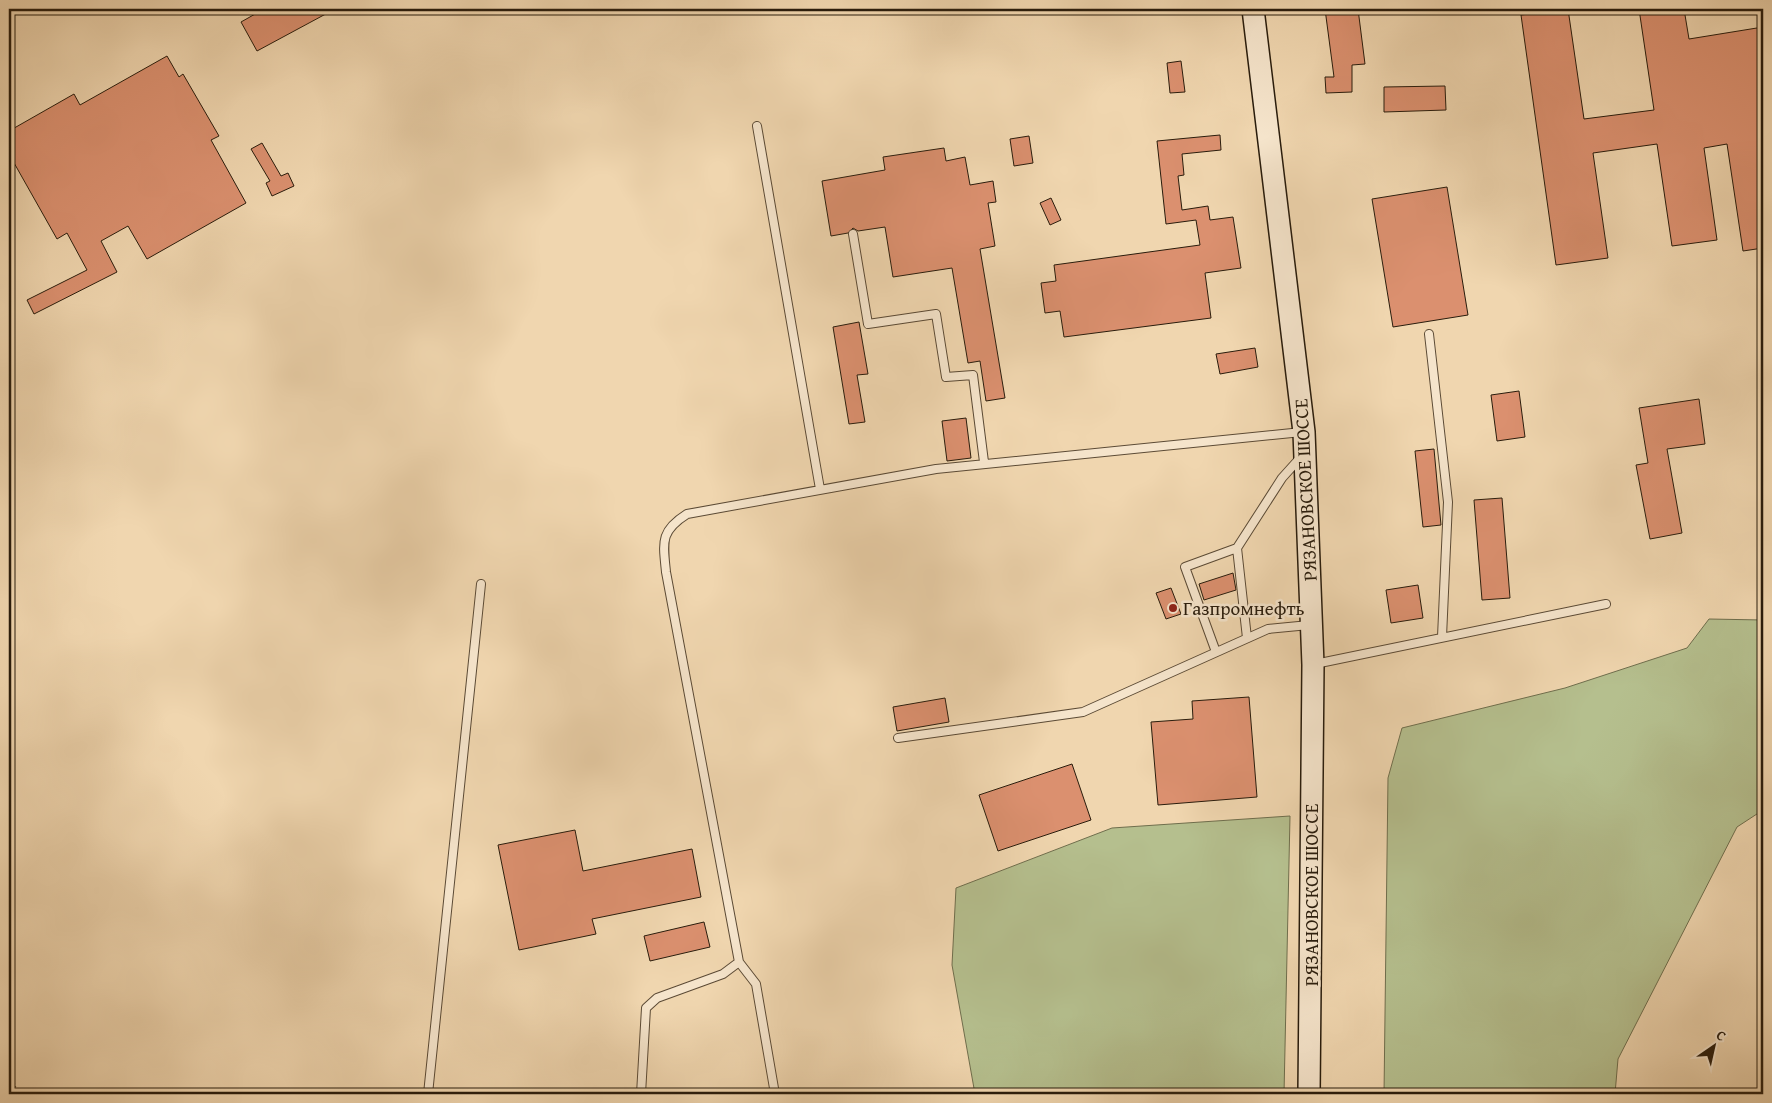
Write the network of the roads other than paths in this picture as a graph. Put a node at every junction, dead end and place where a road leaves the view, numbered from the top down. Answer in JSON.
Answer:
{"nodes":[{"id":1,"x":1252,"y":9,"type":"edge"},
{"id":2,"x":757,"y":126,"type":"dead end"},
{"id":3,"x":853,"y":234,"type":"dead end"},
{"id":4,"x":1429,"y":334,"type":"dead end"},
{"id":5,"x":1304,"y":432,"type":"junction"},
{"id":6,"x":1305,"y":453,"type":"junction"},
{"id":7,"x":984,"y":462,"type":"junction"},
{"id":8,"x":820,"y":489,"type":"junction"},
{"id":9,"x":1237,"y":548,"type":"junction"},
{"id":10,"x":481,"y":584,"type":"dead end"},
{"id":11,"x":1606,"y":604,"type":"dead end"},
{"id":12,"x":1312,"y":625,"type":"junction"},
{"id":13,"x":1442,"y":637,"type":"junction"},
{"id":14,"x":1247,"y":638,"type":"junction"},
{"id":15,"x":1216,"y":652,"type":"junction"},
{"id":16,"x":1313,"y":665,"type":"junction"},
{"id":17,"x":898,"y":738,"type":"dead end"},
{"id":18,"x":739,"y":962,"type":"junction"},
{"id":19,"x":428,"y":1094,"type":"edge"},
{"id":20,"x":642,"y":1094,"type":"edge"},
{"id":21,"x":776,"y":1094,"type":"edge"},
{"id":22,"x":1309,"y":1094,"type":"edge"}],
"edges":[{"from":1,"to":5,"type":"main road","name":"РЯЗАНОВСКОЕ ШОССЕ"},
{"from":2,"to":8,"type":"lane"},
{"from":3,"to":7,"type":"lane"},
{"from":4,"to":13,"type":"lane"},
{"from":5,"to":6,"type":"main road","name":"РЯЗАНОВСКОЕ ШОССЕ"},
{"from":5,"to":7,"type":"lane"},
{"from":6,"to":9,"type":"lane"},
{"from":6,"to":12,"type":"main road","name":"РЯЗАНОВСКОЕ ШОССЕ"},
{"from":7,"to":8,"type":"lane"},
{"from":8,"to":18,"type":"lane"},
{"from":9,"to":14,"type":"lane"},
{"from":9,"to":15,"type":"lane"},
{"from":10,"to":19,"type":"lane"},
{"from":11,"to":13,"type":"lane"},
{"from":12,"to":14,"type":"lane"},
{"from":12,"to":16,"type":"main road","name":"РЯЗАНОВСКОЕ ШОССЕ"},
{"from":13,"to":16,"type":"lane"},
{"from":14,"to":15,"type":"lane"},
{"from":15,"to":17,"type":"lane"},
{"from":16,"to":22,"type":"main road","name":"РЯЗАНОВСКОЕ ШОССЕ"},
{"from":18,"to":20,"type":"lane"},
{"from":18,"to":21,"type":"lane"}]}
